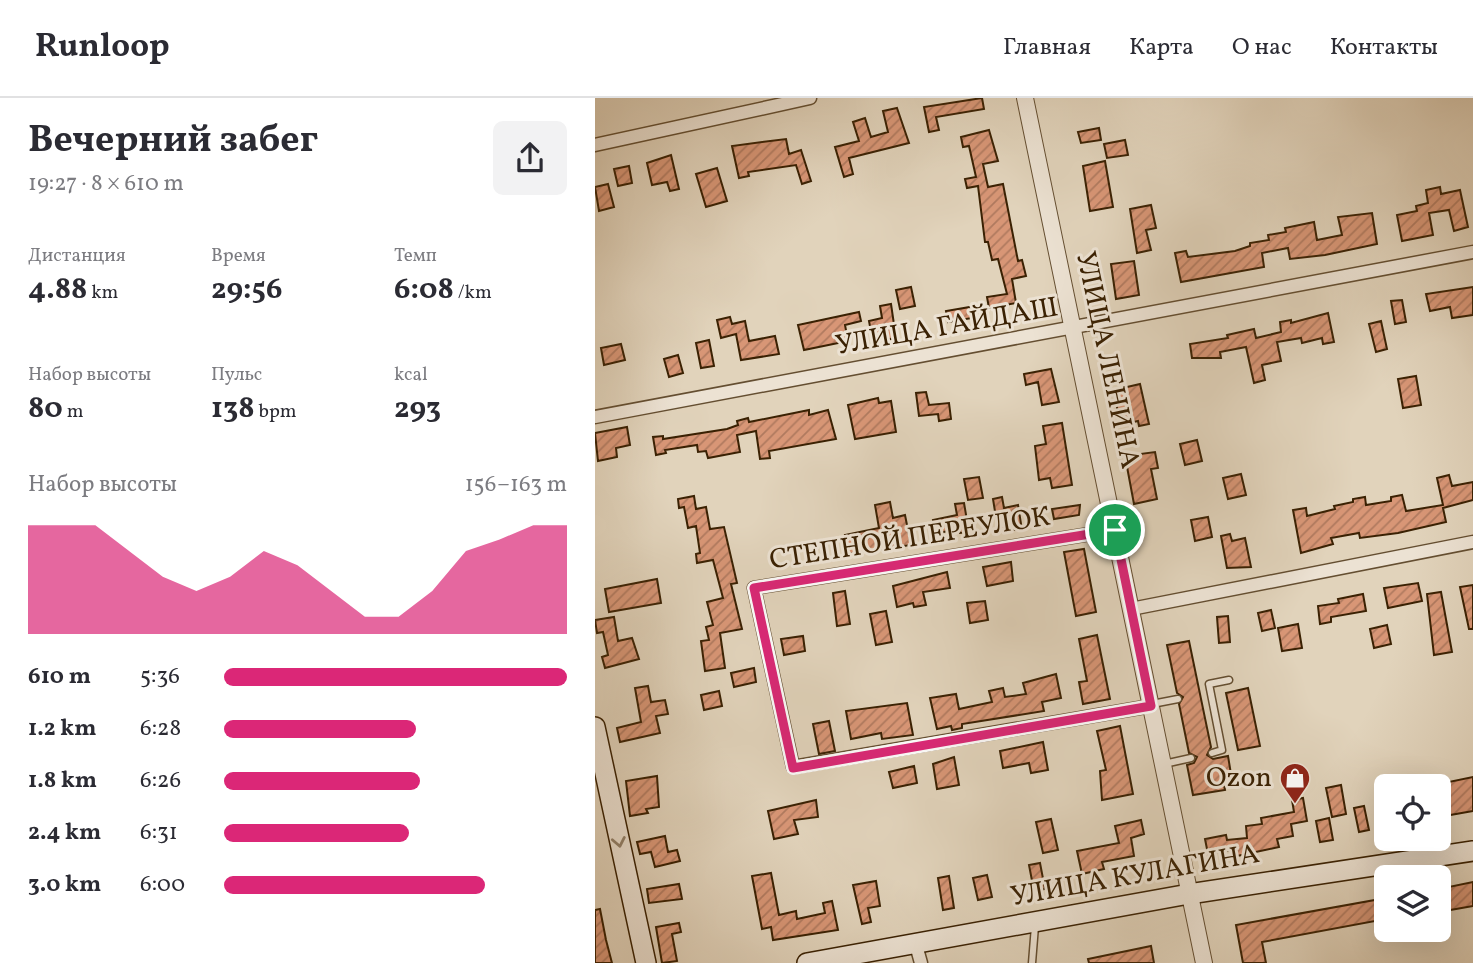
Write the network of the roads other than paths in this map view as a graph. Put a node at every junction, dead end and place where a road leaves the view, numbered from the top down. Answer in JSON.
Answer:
{"nodes":[{"id":1,"x":810,"y":98,"type":"edge"},
{"id":2,"x":1025,"y":98,"type":"edge"},
{"id":3,"x":595,"y":145,"type":"edge"},
{"id":4,"x":1473,"y":252,"type":"edge"},
{"id":5,"x":1074,"y":329,"type":"junction"},
{"id":6,"x":595,"y":417,"type":"edge"},
{"id":7,"x":1115,"y":530,"type":"junction"},
{"id":8,"x":1473,"y":542,"type":"edge"},
{"id":9,"x":1131,"y":609,"type":"junction"},
{"id":10,"x":1229,"y":680,"type":"dead end"},
{"id":11,"x":1210,"y":692,"type":"junction"},
{"id":12,"x":1200,"y":694,"type":"dead end"},
{"id":13,"x":1178,"y":699,"type":"dead end"},
{"id":14,"x":1151,"y":705,"type":"junction"},
{"id":15,"x":595,"y":727,"type":"edge"},
{"id":16,"x":1212,"y":753,"type":"dead end"},
{"id":17,"x":1191,"y":758,"type":"dead end"},
{"id":18,"x":1162,"y":764,"type":"junction"},
{"id":19,"x":602,"y":798,"type":"edge"},
{"id":20,"x":1473,"y":851,"type":"edge"},
{"id":21,"x":1189,"y":894,"type":"junction"},
{"id":22,"x":1035,"y":920,"type":"junction"},
{"id":23,"x":919,"y":954,"type":"edge"},
{"id":24,"x":646,"y":963,"type":"edge"},
{"id":25,"x":807,"y":963,"type":"edge"},
{"id":26,"x":1032,"y":963,"type":"edge"},
{"id":27,"x":1204,"y":963,"type":"edge"}],
"edges":[{"from":1,"to":3,"type":"street"},
{"from":2,"to":5,"type":"street","name":"УЛИЦА ЛЕНИНА"},
{"from":4,"to":5,"type":"street","name":"УЛИЦА ГАЙДАШ"},
{"from":5,"to":6,"type":"street","name":"УЛИЦА ГАЙДАШ"},
{"from":5,"to":7,"type":"street","name":"УЛИЦА ЛЕНИНА"},
{"from":7,"to":9,"type":"street","name":"УЛИЦА ЛЕНИНА"},
{"from":7,"to":14,"type":"street","name":"СТЕПНОЙ ПЕРЕУЛОК"},
{"from":8,"to":9,"type":"street"},
{"from":9,"to":14,"type":"street","name":"УЛИЦА ЛЕНИНА"},
{"from":10,"to":11,"type":"lane"},
{"from":11,"to":12,"type":"lane"},
{"from":11,"to":16,"type":"lane"},
{"from":13,"to":14,"type":"lane"},
{"from":14,"to":18,"type":"street","name":"УЛИЦА ЛЕНИНА"},
{"from":15,"to":19,"type":"main road"},
{"from":17,"to":18,"type":"lane"},
{"from":18,"to":21,"type":"street","name":"УЛИЦА ЛЕНИНА"},
{"from":19,"to":24,"type":"main road","one_way":true},
{"from":20,"to":21,"type":"main road","name":"УЛИЦА КУЛАГИНА"},
{"from":21,"to":22,"type":"main road","name":"УЛИЦА КУЛАГИНА"},
{"from":21,"to":27,"type":"street","name":"УЛИЦА ЛЕНИНА"},
{"from":22,"to":23,"type":"main road","name":"УЛИЦА КУЛАГИНА"},
{"from":22,"to":26,"type":"lane"},
{"from":23,"to":25,"type":"main road","name":"УЛИЦА КУЛАГИНА"}]}
